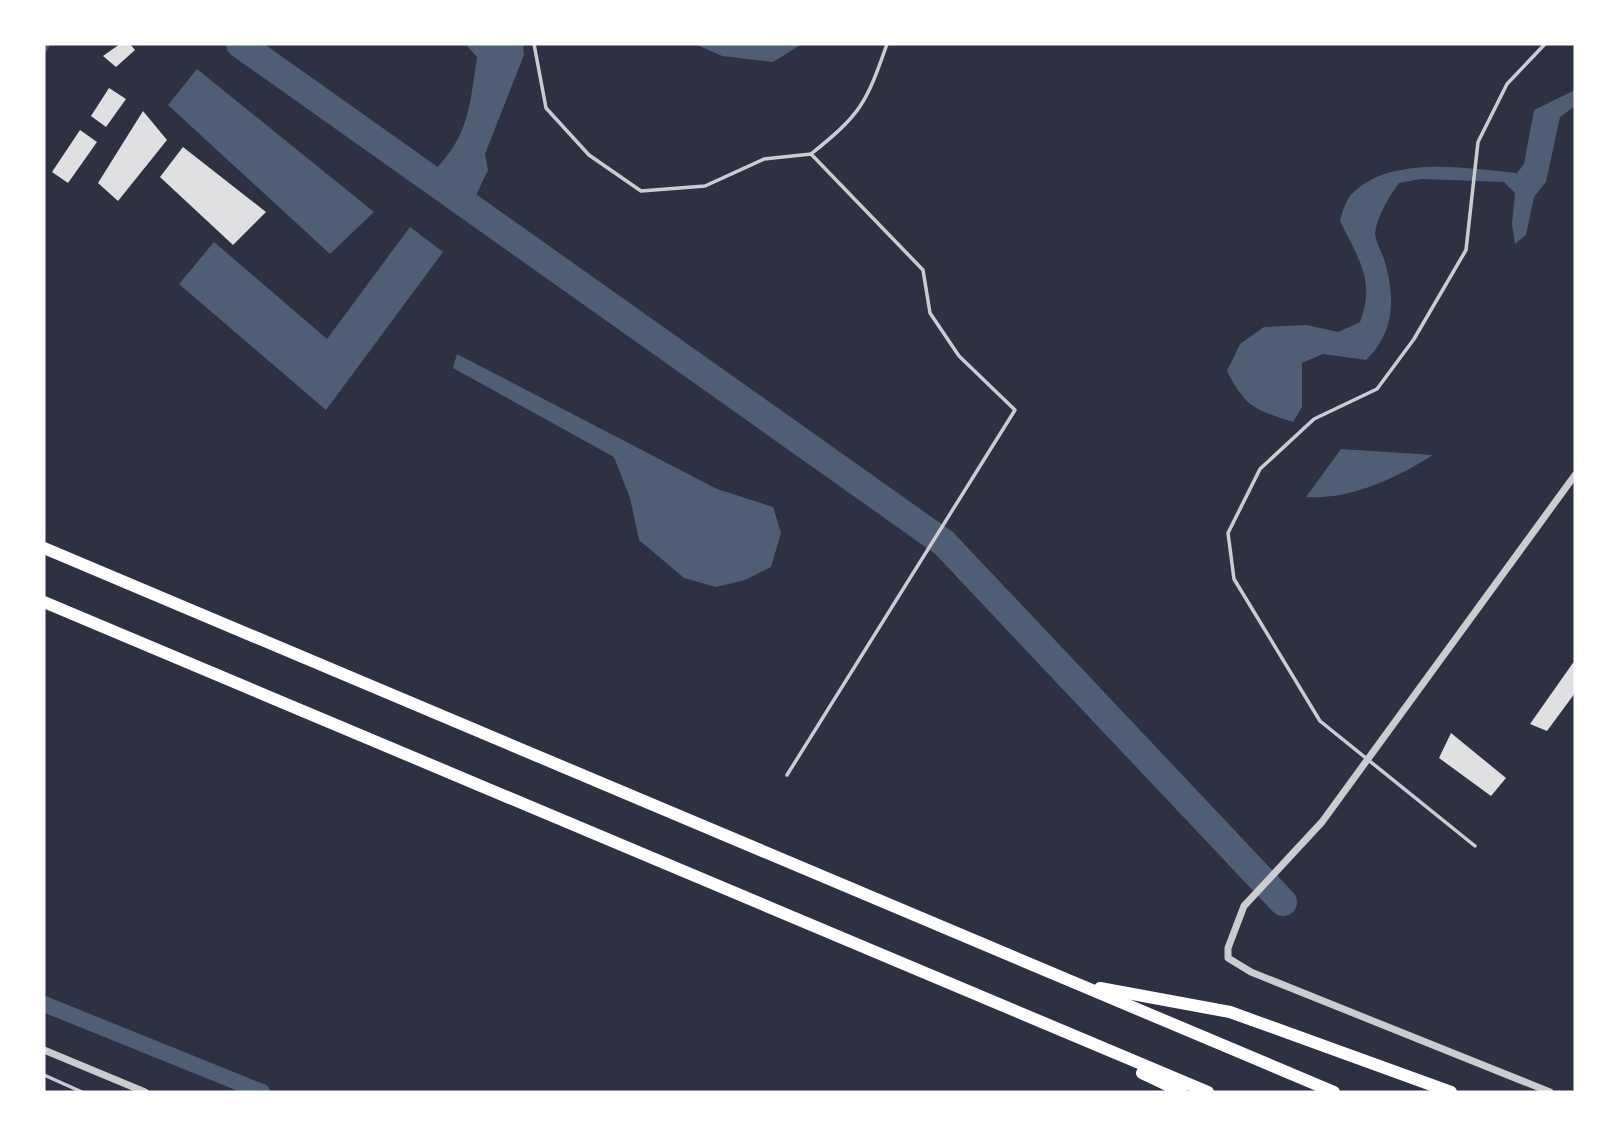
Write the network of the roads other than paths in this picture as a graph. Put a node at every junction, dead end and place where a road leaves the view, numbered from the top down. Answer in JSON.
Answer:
{"nodes":[{"id":1,"x":534,"y":44,"type":"edge"},
{"id":2,"x":887,"y":44,"type":"edge"},
{"id":3,"x":1545,"y":44,"type":"edge"},
{"id":4,"x":811,"y":154,"type":"junction"},
{"id":5,"x":1575,"y":475,"type":"edge"},
{"id":6,"x":44,"y":548,"type":"edge"},
{"id":7,"x":44,"y":602,"type":"edge"},
{"id":8,"x":1367,"y":760,"type":"junction"},
{"id":9,"x":787,"y":775,"type":"dead end"},
{"id":10,"x":1475,"y":846,"type":"dead end"},
{"id":11,"x":1076,"y":983,"type":"junction"},
{"id":12,"x":1045,"y":1024,"type":"junction"},
{"id":13,"x":44,"y":1050,"type":"edge"},
{"id":14,"x":44,"y":1074,"type":"edge"},
{"id":15,"x":82,"y":1092,"type":"edge"},
{"id":16,"x":145,"y":1092,"type":"edge"},
{"id":17,"x":1182,"y":1092,"type":"edge"},
{"id":18,"x":1208,"y":1092,"type":"edge"},
{"id":19,"x":1334,"y":1092,"type":"edge"},
{"id":20,"x":1451,"y":1092,"type":"edge"},
{"id":21,"x":1550,"y":1092,"type":"edge"}],
"edges":[{"from":1,"to":4,"type":"lane"},
{"from":2,"to":4,"type":"lane"},
{"from":3,"to":8,"type":"lane"},
{"from":4,"to":9,"type":"lane"},
{"from":5,"to":8,"type":"street"},
{"from":6,"to":11,"type":"highway"},
{"from":7,"to":12,"type":"highway"},
{"from":8,"to":10,"type":"lane"},
{"from":8,"to":21,"type":"street"},
{"from":11,"to":19,"type":"highway"},
{"from":11,"to":20,"type":"highway"},
{"from":12,"to":17,"type":"highway"},
{"from":12,"to":18,"type":"highway"},
{"from":13,"to":16,"type":"street"},
{"from":14,"to":15,"type":"lane"}]}
